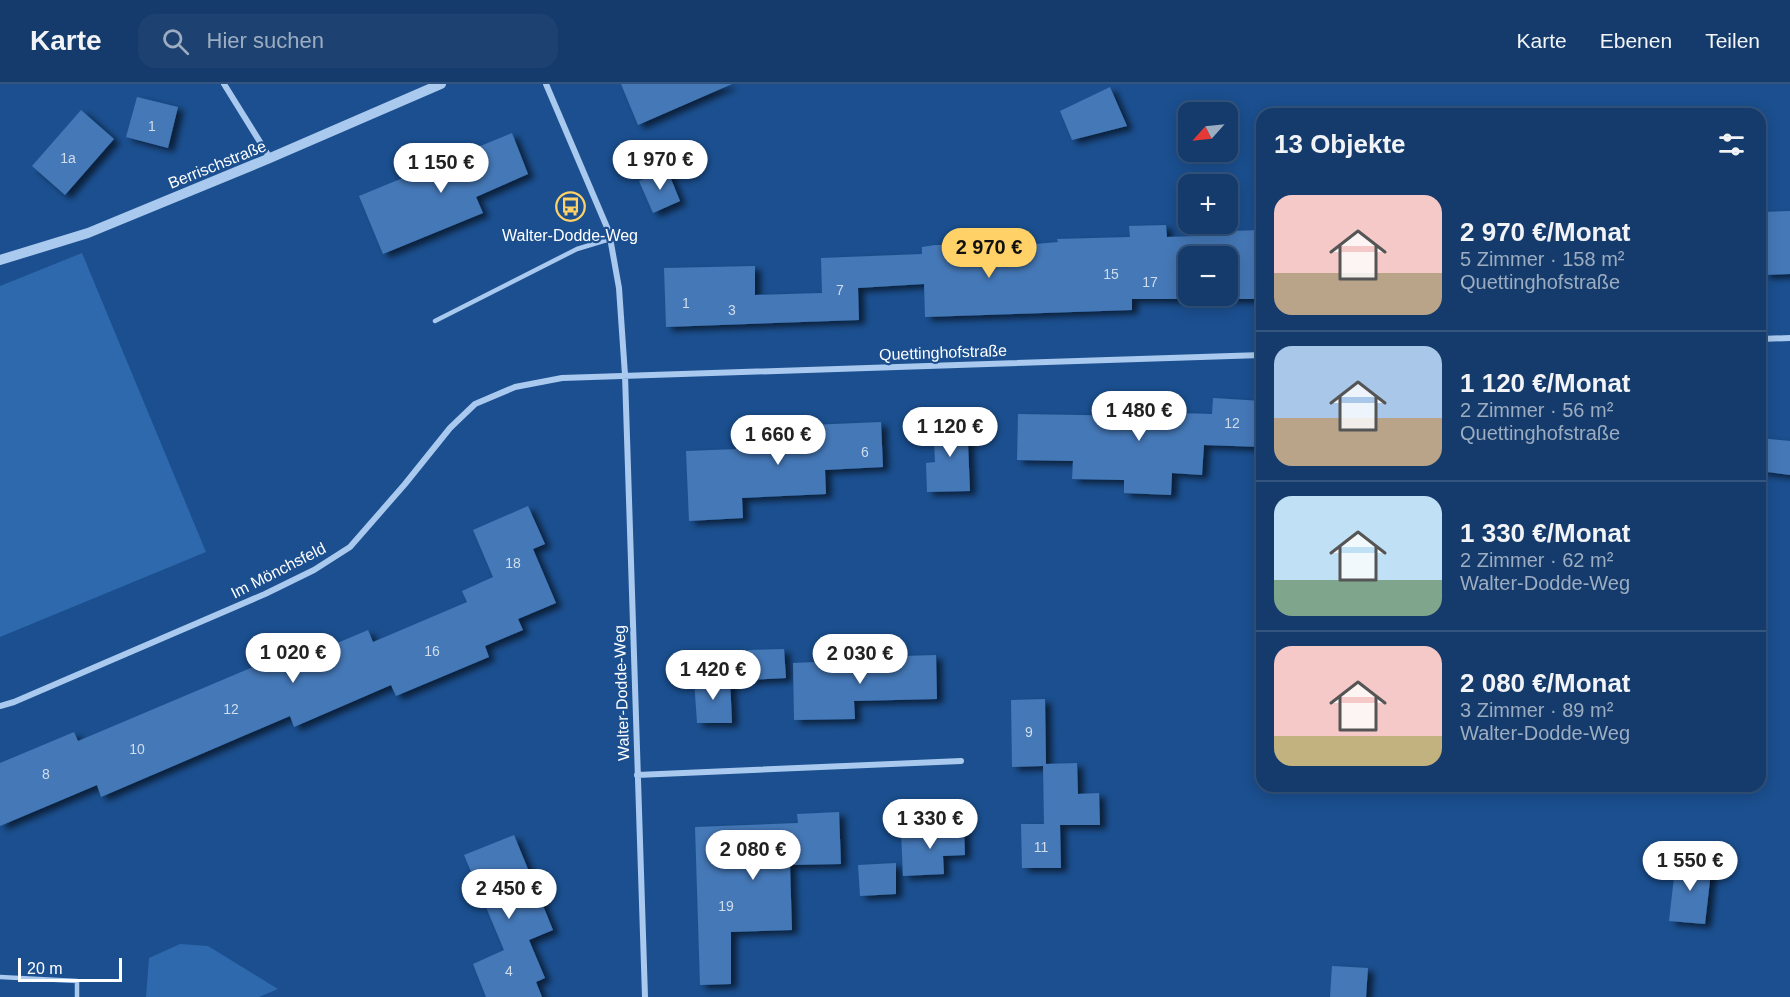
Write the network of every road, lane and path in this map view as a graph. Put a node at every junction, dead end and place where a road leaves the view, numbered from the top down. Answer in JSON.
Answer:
{"nodes":[{"id":1,"x":224,"y":84,"type":"edge"},
{"id":2,"x":441,"y":84,"type":"edge"},
{"id":3,"x":546,"y":84,"type":"edge"},
{"id":4,"x":270,"y":158,"type":"junction"},
{"id":5,"x":610,"y":239,"type":"junction"},
{"id":6,"x":0,"y":260,"type":"edge"},
{"id":7,"x":435,"y":321,"type":"dead end"},
{"id":8,"x":1790,"y":338,"type":"edge"},
{"id":9,"x":1766,"y":339,"type":"edge"},
{"id":10,"x":1256,"y":355,"type":"edge"},
{"id":11,"x":625,"y":375,"type":"junction"},
{"id":12,"x":0,"y":706,"type":"edge"},
{"id":13,"x":962,"y":761,"type":"dead end"},
{"id":14,"x":637,"y":775,"type":"junction"},
{"id":15,"x":0,"y":977,"type":"edge"},
{"id":16,"x":76,"y":997,"type":"edge"},
{"id":17,"x":645,"y":997,"type":"edge"}],
"edges":[{"from":1,"to":4,"type":"street"},
{"from":2,"to":4,"type":"street","name":"Berrischstraße"},
{"from":3,"to":5,"type":"street","name":"Walter-Dodde-Weg"},
{"from":4,"to":6,"type":"street","name":"Berrischstraße"},
{"from":5,"to":7,"type":"lane"},
{"from":5,"to":11,"type":"street","name":"Walter-Dodde-Weg"},
{"from":8,"to":9,"type":"street"},
{"from":10,"to":11,"type":"street","name":"Quettinghofstraße"},
{"from":11,"to":12,"type":"street","name":"Im Mönchsfeld"},
{"from":11,"to":14,"type":"street","name":"Walter-Dodde-Weg"},
{"from":13,"to":14,"type":"street","name":"Walter-Dodde-Weg"},
{"from":14,"to":17,"type":"street","name":"Walter-Dodde-Weg"},
{"from":15,"to":16,"type":"lane"}]}
